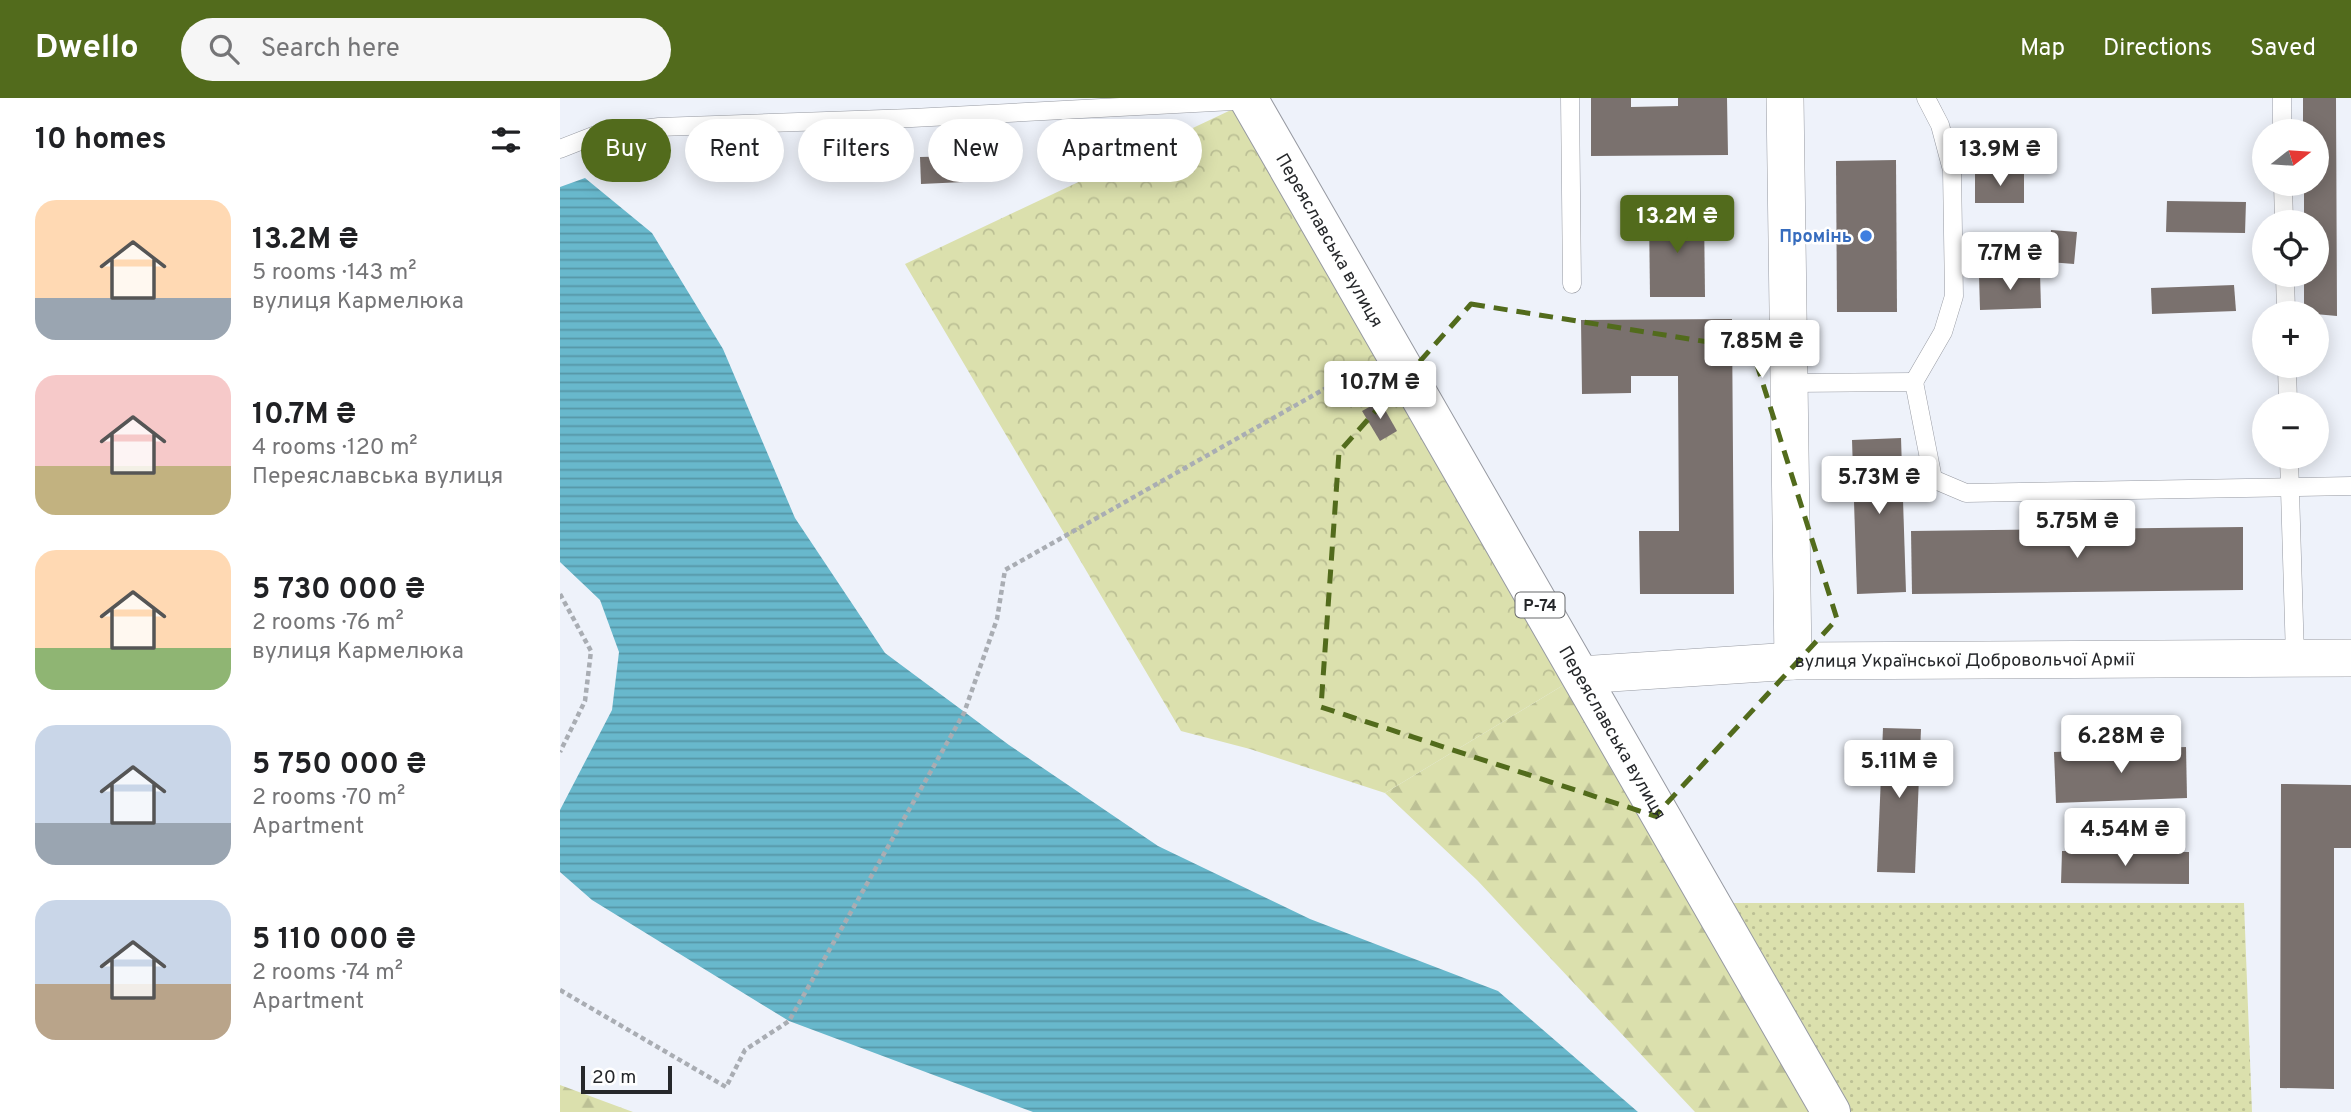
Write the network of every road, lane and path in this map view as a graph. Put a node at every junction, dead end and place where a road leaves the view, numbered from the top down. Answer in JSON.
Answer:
{"nodes":[{"id":1,"x":1570,"y":98,"type":"edge"},
{"id":2,"x":1785,"y":98,"type":"edge"},
{"id":3,"x":1926,"y":98,"type":"edge"},
{"id":4,"x":2282,"y":98,"type":"edge"},
{"id":5,"x":1251,"y":99,"type":"edge"},
{"id":6,"x":2282,"y":119,"type":"edge"},
{"id":7,"x":560,"y":149,"type":"edge"},
{"id":8,"x":1572,"y":284,"type":"dead end"},
{"id":9,"x":1393,"y":350,"type":"junction"},
{"id":10,"x":1914,"y":382,"type":"junction"},
{"id":11,"x":1791,"y":383,"type":"junction"},
{"id":12,"x":2289,"y":469,"type":"edge"},
{"id":13,"x":2351,"y":486,"type":"edge"},
{"id":14,"x":2290,"y":487,"type":"junction"},
{"id":15,"x":560,"y":594,"type":"edge"},
{"id":16,"x":2295,"y":657,"type":"junction"},
{"id":17,"x":2351,"y":658,"type":"edge"},
{"id":18,"x":1793,"y":660,"type":"junction"},
{"id":19,"x":1580,"y":675,"type":"junction"},
{"id":20,"x":560,"y":752,"type":"edge"},
{"id":21,"x":560,"y":990,"type":"edge"},
{"id":22,"x":1831,"y":1112,"type":"edge"}],
"edges":[{"from":1,"to":8,"type":"lane"},
{"from":2,"to":11,"type":"street"},
{"from":3,"to":10,"type":"lane"},
{"from":4,"to":6,"type":"lane"},
{"from":5,"to":7,"type":"lane"},
{"from":5,"to":9,"type":"main road","name":"Переяславська вулиця","number":"Р-74"},
{"from":9,"to":19,"type":"main road","name":"Переяславська вулиця","number":"Р-74"},
{"from":9,"to":21,"type":"path"},
{"from":10,"to":11,"type":"lane"},
{"from":10,"to":14,"type":"lane"},
{"from":11,"to":18,"type":"street"},
{"from":12,"to":14,"type":"lane"},
{"from":13,"to":14,"type":"lane"},
{"from":14,"to":16,"type":"lane"},
{"from":15,"to":20,"type":"path"},
{"from":16,"to":17,"type":"street","name":"вулиця Української Добровольчої Армії"},
{"from":16,"to":18,"type":"street","name":"вулиця Української Добровольчої Армії"},
{"from":18,"to":19,"type":"street","name":"вулиця Української Добровольчої Армії"},
{"from":19,"to":22,"type":"main road","name":"Переяславська вулиця","number":"Р-74"}]}
